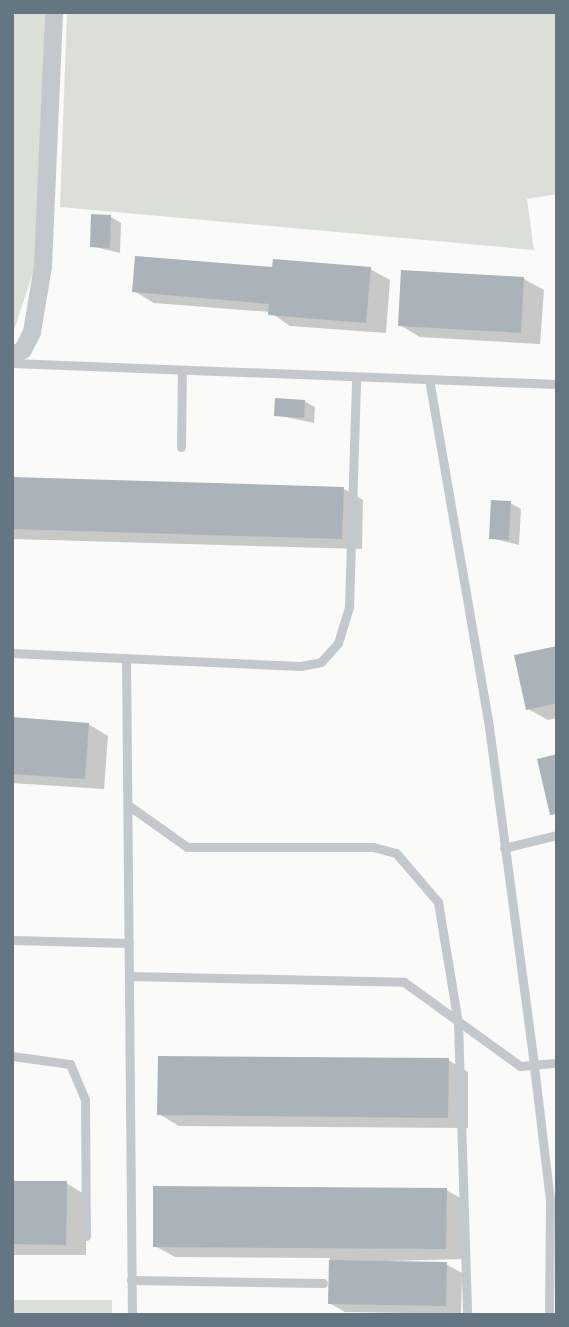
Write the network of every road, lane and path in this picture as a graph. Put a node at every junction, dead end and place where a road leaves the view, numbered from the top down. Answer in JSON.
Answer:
{"nodes":[{"id":1,"x":54,"y":12,"type":"edge"},
{"id":2,"x":12,"y":355,"type":"edge"},
{"id":3,"x":12,"y":363,"type":"edge"},
{"id":4,"x":182,"y":370,"type":"junction"},
{"id":5,"x":356,"y":377,"type":"junction"},
{"id":6,"x":429,"y":379,"type":"junction"},
{"id":7,"x":557,"y":384,"type":"edge"},
{"id":8,"x":181,"y":447,"type":"dead end"},
{"id":9,"x":12,"y":653,"type":"edge"},
{"id":10,"x":126,"y":658,"type":"junction"},
{"id":11,"x":128,"y":805,"type":"junction"},
{"id":12,"x":557,"y":835,"type":"edge"},
{"id":13,"x":505,"y":848,"type":"junction"},
{"id":14,"x":12,"y":940,"type":"edge"},
{"id":15,"x":129,"y":943,"type":"junction"},
{"id":16,"x":129,"y":976,"type":"junction"},
{"id":17,"x":458,"y":1023,"type":"junction"},
{"id":18,"x":12,"y":1056,"type":"edge"},
{"id":19,"x":557,"y":1063,"type":"edge"},
{"id":20,"x":534,"y":1066,"type":"junction"},
{"id":21,"x":554,"y":1201,"type":"edge"},
{"id":22,"x":86,"y":1236,"type":"dead end"},
{"id":23,"x":131,"y":1280,"type":"junction"},
{"id":24,"x":323,"y":1283,"type":"dead end"},
{"id":25,"x":132,"y":1315,"type":"edge"},
{"id":26,"x":467,"y":1315,"type":"edge"},
{"id":27,"x":549,"y":1315,"type":"edge"}],
"edges":[{"from":1,"to":2,"type":"street"},
{"from":3,"to":4,"type":"lane"},
{"from":4,"to":5,"type":"lane"},
{"from":4,"to":8,"type":"lane"},
{"from":5,"to":6,"type":"lane"},
{"from":5,"to":10,"type":"lane"},
{"from":6,"to":7,"type":"lane"},
{"from":6,"to":13,"type":"lane"},
{"from":9,"to":10,"type":"lane"},
{"from":10,"to":11,"type":"lane"},
{"from":11,"to":15,"type":"lane"},
{"from":11,"to":17,"type":"lane"},
{"from":12,"to":13,"type":"lane"},
{"from":13,"to":20,"type":"lane"},
{"from":14,"to":15,"type":"lane"},
{"from":15,"to":16,"type":"lane"},
{"from":16,"to":17,"type":"lane"},
{"from":16,"to":23,"type":"lane"},
{"from":17,"to":20,"type":"lane"},
{"from":17,"to":26,"type":"lane"},
{"from":18,"to":22,"type":"lane"},
{"from":19,"to":20,"type":"lane"},
{"from":20,"to":21,"type":"lane"},
{"from":21,"to":27,"type":"lane"},
{"from":23,"to":24,"type":"lane"},
{"from":23,"to":25,"type":"lane"}]}
